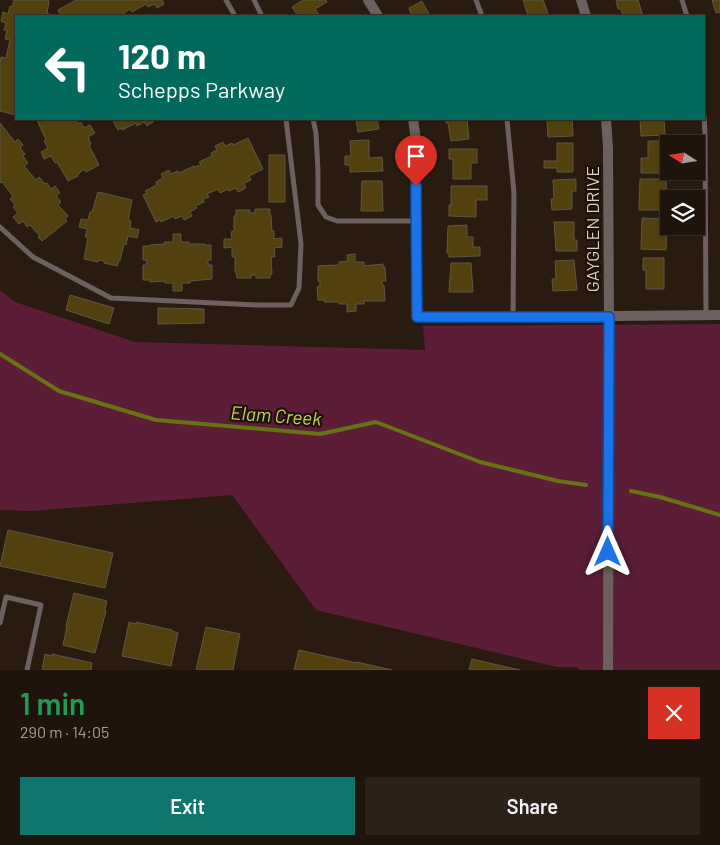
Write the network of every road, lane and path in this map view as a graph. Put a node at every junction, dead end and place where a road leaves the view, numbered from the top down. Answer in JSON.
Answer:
{"nodes":[{"id":1,"x":226,"y":0,"type":"edge"},
{"id":2,"x":254,"y":0,"type":"edge"},
{"id":3,"x":368,"y":0,"type":"edge"},
{"id":4,"x":476,"y":0,"type":"edge"},
{"id":5,"x":581,"y":0,"type":"edge"},
{"id":6,"x":682,"y":0,"type":"edge"},
{"id":7,"x":234,"y":15,"type":"edge"},
{"id":8,"x":262,"y":15,"type":"edge"},
{"id":9,"x":377,"y":15,"type":"edge"},
{"id":10,"x":482,"y":15,"type":"edge"},
{"id":11,"x":586,"y":15,"type":"edge"},
{"id":12,"x":687,"y":15,"type":"edge"},
{"id":13,"x":286,"y":120,"type":"edge"},
{"id":14,"x":313,"y":120,"type":"edge"},
{"id":15,"x":413,"y":120,"type":"edge"},
{"id":16,"x":506,"y":120,"type":"edge"},
{"id":17,"x":606,"y":120,"type":"edge"},
{"id":18,"x":704,"y":120,"type":"edge"},
{"id":19,"x":416,"y":221,"type":"junction"},
{"id":20,"x":0,"y":227,"type":"edge"},
{"id":21,"x":706,"y":315,"type":"junction"},
{"id":22,"x":720,"y":315,"type":"edge"},
{"id":23,"x":513,"y":317,"type":"junction"},
{"id":24,"x":609,"y":317,"type":"junction"},
{"id":25,"x":0,"y":622,"type":"edge"},
{"id":26,"x":27,"y":670,"type":"edge"},
{"id":27,"x":608,"y":670,"type":"edge"}],
"edges":[{"from":1,"to":7,"type":"lane"},
{"from":2,"to":8,"type":"lane"},
{"from":3,"to":9,"type":"street"},
{"from":4,"to":10,"type":"lane"},
{"from":5,"to":11,"type":"street"},
{"from":6,"to":12,"type":"lane"},
{"from":13,"to":20,"type":"lane"},
{"from":14,"to":19,"type":"lane"},
{"from":15,"to":19,"type":"street"},
{"from":16,"to":23,"type":"lane"},
{"from":17,"to":24,"type":"street","name":"GAYGLEN DRIVE"},
{"from":18,"to":21,"type":"lane"},
{"from":19,"to":23,"type":"street"},
{"from":21,"to":22,"type":"street"},
{"from":21,"to":24,"type":"street"},
{"from":23,"to":24,"type":"street"},
{"from":24,"to":27,"type":"street","name":"GAYGLEN DRIVE"},
{"from":25,"to":26,"type":"lane"}]}
